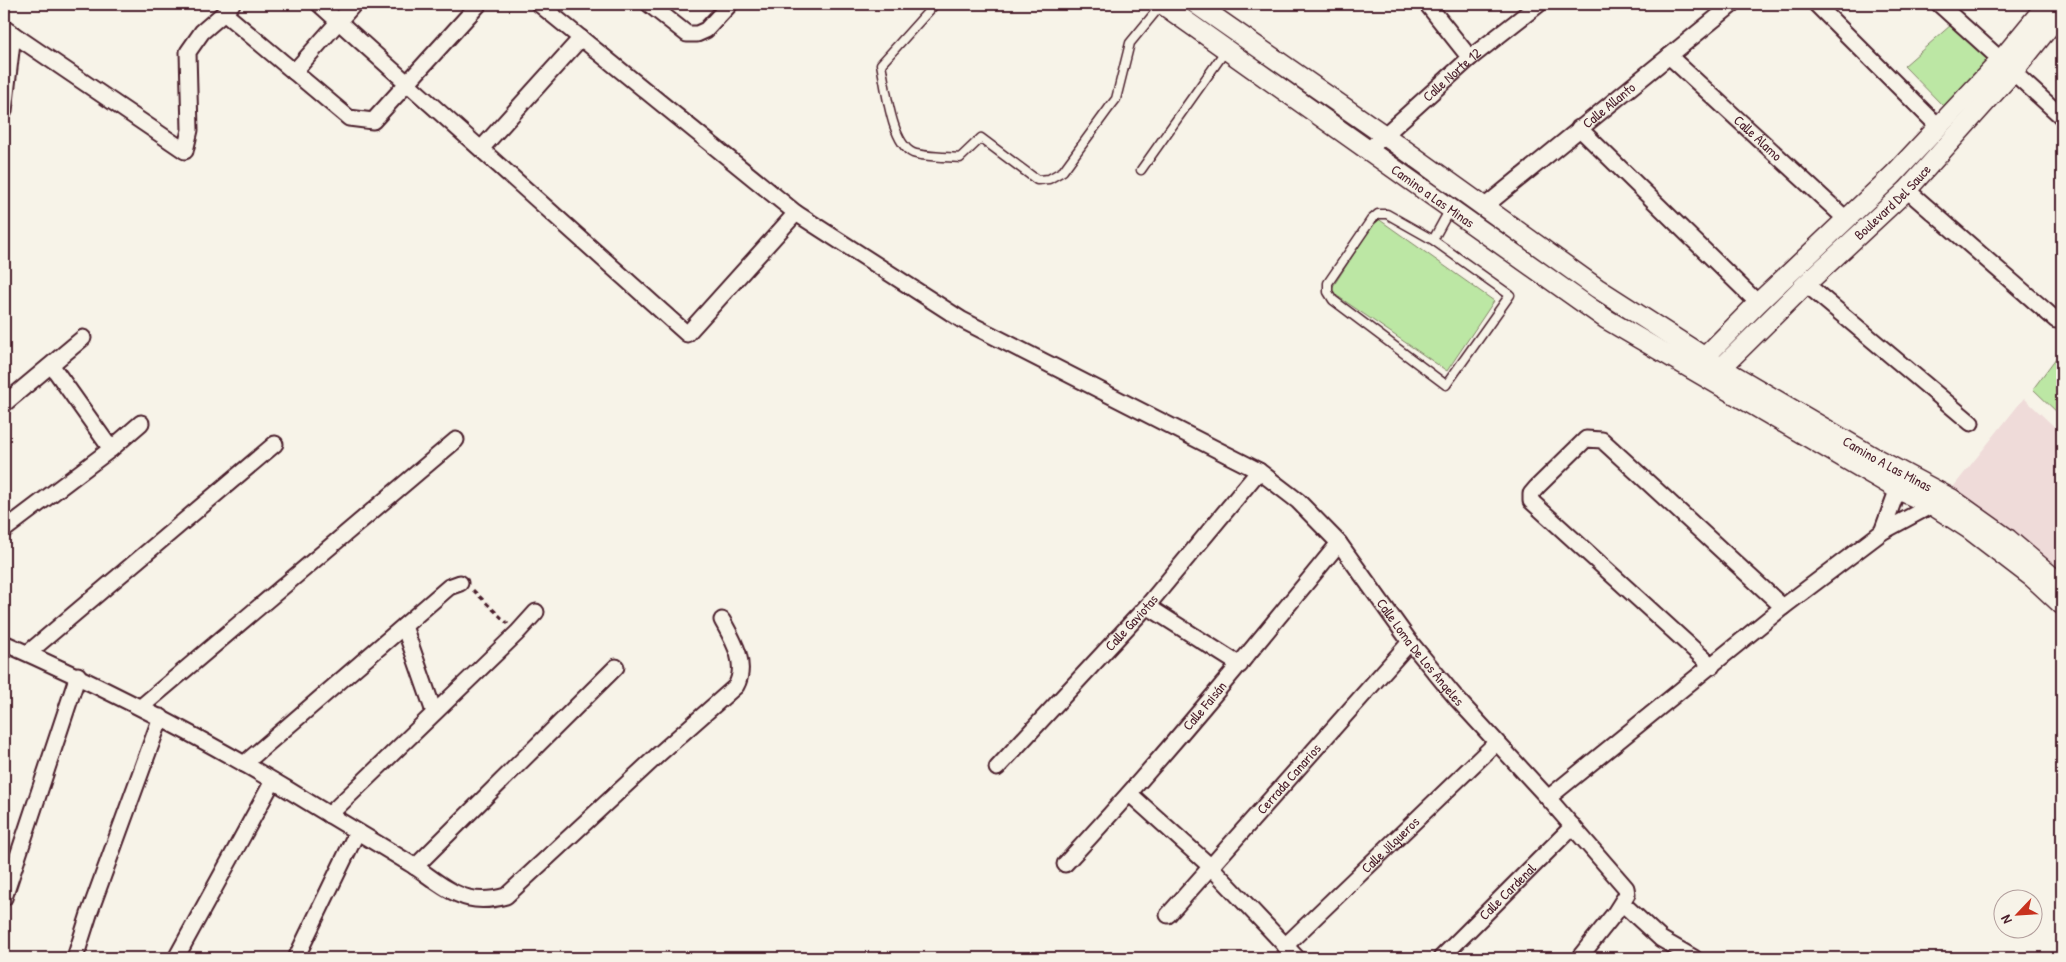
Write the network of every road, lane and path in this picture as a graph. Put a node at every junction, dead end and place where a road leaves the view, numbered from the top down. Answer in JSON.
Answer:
{"nodes":[{"id":1,"x":319,"y":4,"type":"edge"},
{"id":2,"x":354,"y":4,"type":"edge"},
{"id":3,"x":479,"y":4,"type":"edge"},
{"id":4,"x":539,"y":4,"type":"edge"},
{"id":5,"x":649,"y":4,"type":"edge"},
{"id":6,"x":730,"y":4,"type":"edge"},
{"id":7,"x":935,"y":4,"type":"edge"},
{"id":8,"x":1162,"y":4,"type":"edge"},
{"id":9,"x":1196,"y":4,"type":"edge"},
{"id":10,"x":1427,"y":4,"type":"edge"},
{"id":11,"x":1539,"y":4,"type":"edge"},
{"id":12,"x":1733,"y":4,"type":"edge"},
{"id":13,"x":1816,"y":4,"type":"edge"},
{"id":14,"x":1939,"y":4,"type":"edge"},
{"id":15,"x":2047,"y":4,"type":"edge"},
{"id":16,"x":228,"y":8,"type":"edge"},
{"id":17,"x":2062,"y":11,"type":"edge"},
{"id":18,"x":338,"y":22,"type":"junction"},
{"id":19,"x":8,"y":31,"type":"edge"},
{"id":20,"x":581,"y":38,"type":"junction"},
{"id":21,"x":1226,"y":50,"type":"junction"},
{"id":22,"x":1669,"y":56,"type":"junction"},
{"id":23,"x":1470,"y":58,"type":"junction"},
{"id":24,"x":2007,"y":66,"type":"junction"},
{"id":25,"x":294,"y":72,"type":"junction"},
{"id":26,"x":407,"y":83,"type":"junction"},
{"id":27,"x":4,"y":111,"type":"edge"},
{"id":28,"x":2062,"y":116,"type":"edge"},
{"id":29,"x":1939,"y":127,"type":"junction"},
{"id":30,"x":1579,"y":128,"type":"junction"},
{"id":31,"x":1384,"y":135,"type":"junction"},
{"id":32,"x":481,"y":149,"type":"junction"},
{"id":33,"x":1367,"y":151,"type":"junction"},
{"id":34,"x":1141,"y":170,"type":"dead end"},
{"id":35,"x":1907,"y":190,"type":"junction"},
{"id":36,"x":1484,"y":207,"type":"junction"},
{"id":37,"x":1450,"y":209,"type":"junction"},
{"id":38,"x":796,"y":213,"type":"junction"},
{"id":39,"x":1847,"y":220,"type":"junction"},
{"id":40,"x":1433,"y":240,"type":"junction"},
{"id":41,"x":1806,"y":284,"type":"junction"},
{"id":42,"x":1758,"y":303,"type":"junction"},
{"id":43,"x":2056,"y":320,"type":"dead end"},
{"id":44,"x":83,"y":338,"type":"dead end"},
{"id":45,"x":1704,"y":356,"type":"junction"},
{"id":46,"x":52,"y":366,"type":"junction"},
{"id":47,"x":1692,"y":371,"type":"junction"},
{"id":48,"x":1715,"y":374,"type":"junction"},
{"id":49,"x":4,"y":404,"type":"edge"},
{"id":50,"x":141,"y":423,"type":"dead end"},
{"id":51,"x":1971,"y":423,"type":"dead end"},
{"id":52,"x":456,"y":440,"type":"dead end"},
{"id":53,"x":275,"y":444,"type":"dead end"},
{"id":54,"x":110,"y":449,"type":"junction"},
{"id":55,"x":1259,"y":471,"type":"junction"},
{"id":56,"x":1900,"y":481,"type":"junction"},
{"id":57,"x":1938,"y":500,"type":"junction"},
{"id":58,"x":4,"y":530,"type":"edge"},
{"id":59,"x":1882,"y":532,"type":"junction"},
{"id":60,"x":1339,"y":543,"type":"junction"},
{"id":61,"x":460,"y":583,"type":"joint"},
{"id":62,"x":2062,"y":585,"type":"edge"},
{"id":63,"x":2062,"y":605,"type":"edge"},
{"id":64,"x":1147,"y":606,"type":"junction"},
{"id":65,"x":1782,"y":607,"type":"junction"},
{"id":66,"x":536,"y":612,"type":"dead end"},
{"id":67,"x":722,"y":620,"type":"dead end"},
{"id":68,"x":404,"y":626,"type":"junction"},
{"id":69,"x":517,"y":633,"type":"junction"},
{"id":70,"x":1410,"y":642,"type":"junction"},
{"id":71,"x":4,"y":643,"type":"edge"},
{"id":72,"x":28,"y":653,"type":"junction"},
{"id":73,"x":1240,"y":665,"type":"junction"},
{"id":74,"x":1712,"y":666,"type":"junction"},
{"id":75,"x":616,"y":667,"type":"dead end"},
{"id":76,"x":78,"y":675,"type":"junction"},
{"id":77,"x":141,"y":707,"type":"junction"},
{"id":78,"x":434,"y":712,"type":"junction"},
{"id":79,"x":161,"y":717,"type":"junction"},
{"id":80,"x":1496,"y":743,"type":"junction"},
{"id":81,"x":244,"y":764,"type":"junction"},
{"id":82,"x":997,"y":768,"type":"dead end"},
{"id":83,"x":274,"y":781,"type":"junction"},
{"id":84,"x":1130,"y":794,"type":"junction"},
{"id":85,"x":1548,"y":798,"type":"junction"},
{"id":86,"x":329,"y":816,"type":"junction"},
{"id":87,"x":1573,"y":826,"type":"junction"},
{"id":88,"x":357,"y":832,"type":"junction"},
{"id":89,"x":1066,"y":864,"type":"dead end"},
{"id":90,"x":1210,"y":866,"type":"junction"},
{"id":91,"x":415,"y":867,"type":"junction"},
{"id":92,"x":4,"y":898,"type":"edge"},
{"id":93,"x":1622,"y":903,"type":"junction"},
{"id":94,"x":1168,"y":915,"type":"dead end"},
{"id":95,"x":1285,"y":946,"type":"junction"},
{"id":96,"x":75,"y":958,"type":"edge"},
{"id":97,"x":176,"y":958,"type":"edge"},
{"id":98,"x":296,"y":958,"type":"edge"},
{"id":99,"x":1297,"y":958,"type":"edge"},
{"id":100,"x":1442,"y":958,"type":"edge"},
{"id":101,"x":1579,"y":958,"type":"edge"},
{"id":102,"x":1694,"y":958,"type":"edge"}],
"edges":[{"from":1,"to":18,"type":"street"},
{"from":2,"to":18,"type":"street"},
{"from":3,"to":26,"type":"street"},
{"from":4,"to":20,"type":"street","name":"Calle Loma De Los Ángeles"},
{"from":5,"to":6,"type":"street"},
{"from":7,"to":8,"type":"lane"},
{"from":8,"to":21,"type":"street","name":"Camino a Las Minas"},
{"from":9,"to":31,"type":"street","name":"Camino a Las Minas"},
{"from":10,"to":23,"type":"street"},
{"from":11,"to":23,"type":"street","name":"Calle Norte 12"},
{"from":12,"to":22,"type":"street","name":"Calle Allanto"},
{"from":13,"to":29,"type":"street"},
{"from":14,"to":24,"type":"street"},
{"from":15,"to":24,"type":"street","name":"Boulevard Del Sauce"},
{"from":16,"to":19,"type":"street"},
{"from":16,"to":25,"type":"street"},
{"from":17,"to":24,"type":"street","name":"Boulevard Del Sauce"},
{"from":18,"to":25,"type":"street"},
{"from":18,"to":26,"type":"street"},
{"from":19,"to":27,"type":"street"},
{"from":20,"to":32,"type":"street"},
{"from":20,"to":38,"type":"street","name":"Calle Loma De Los Ángeles"},
{"from":21,"to":33,"type":"street","name":"Camino a Las Minas"},
{"from":21,"to":34,"type":"lane"},
{"from":22,"to":30,"type":"street","name":"Calle Allanto"},
{"from":22,"to":39,"type":"street","name":"Calle Álamo"},
{"from":23,"to":31,"type":"street","name":"Calle Norte 12"},
{"from":24,"to":28,"type":"street"},
{"from":24,"to":29,"type":"street","name":"Boulevard Del Sauce"},
{"from":24,"to":35,"type":"street","name":"Boulevard Del Sauce"},
{"from":25,"to":26,"type":"street"},
{"from":26,"to":32,"type":"street"},
{"from":29,"to":39,"type":"street","name":"Boulevard Del Sauce"},
{"from":30,"to":36,"type":"street","name":"Calle Allanto"},
{"from":30,"to":42,"type":"street"},
{"from":31,"to":33,"type":"street","name":"Calle Norte 12"},
{"from":31,"to":36,"type":"street","name":"Camino a Las Minas"},
{"from":32,"to":38,"type":"street"},
{"from":33,"to":37,"type":"street","name":"Camino a Las Minas"},
{"from":35,"to":41,"type":"street","name":"Boulevard Del Sauce"},
{"from":35,"to":43,"type":"street"},
{"from":36,"to":45,"type":"street","name":"Camino a Las Minas"},
{"from":37,"to":40,"type":"lane"},
{"from":37,"to":47,"type":"street","name":"Camino a Las Minas"},
{"from":38,"to":55,"type":"street","name":"Calle Loma De Los Ángeles"},
{"from":39,"to":42,"type":"street","name":"Boulevard Del Sauce"},
{"from":40,"to":40,"type":"lane"},
{"from":41,"to":48,"type":"street","name":"Boulevard Del Sauce"},
{"from":41,"to":51,"type":"street"},
{"from":42,"to":45,"type":"street","name":"Boulevard Del Sauce"},
{"from":44,"to":46,"type":"street"},
{"from":45,"to":47,"type":"street","name":"Boulevard Del Sauce"},
{"from":45,"to":48,"type":"street","name":"Camino A Las Minas"},
{"from":46,"to":49,"type":"street"},
{"from":46,"to":54,"type":"street"},
{"from":47,"to":48,"type":"street","name":"Camino a Las Minas"},
{"from":48,"to":56,"type":"street","name":"Camino A Las Minas"},
{"from":50,"to":54,"type":"street"},
{"from":52,"to":77,"type":"street"},
{"from":53,"to":72,"type":"street"},
{"from":54,"to":58,"type":"street"},
{"from":55,"to":60,"type":"street","name":"Calle Loma De Los Ángeles"},
{"from":55,"to":64,"type":"street","name":"Calle Gaviotas"},
{"from":56,"to":57,"type":"street","name":"Camino A Las Minas"},
{"from":56,"to":59,"type":"street"},
{"from":57,"to":59,"type":"street"},
{"from":57,"to":62,"type":"street","name":"Camino A Las Minas"},
{"from":57,"to":63,"type":"street","name":"Camino A Las Minas"},
{"from":59,"to":65,"type":"street"},
{"from":60,"to":70,"type":"street","name":"Calle Loma De Los Ángeles"},
{"from":60,"to":73,"type":"street","name":"Calle Faisán"},
{"from":61,"to":68,"type":"street"},
{"from":61,"to":69,"type":"path"},
{"from":64,"to":73,"type":"street"},
{"from":64,"to":82,"type":"street","name":"Calle Gaviotas"},
{"from":65,"to":74,"type":"street"},
{"from":65,"to":74,"type":"street"},
{"from":66,"to":69,"type":"street"},
{"from":67,"to":91,"type":"street"},
{"from":68,"to":78,"type":"street"},
{"from":68,"to":81,"type":"street"},
{"from":69,"to":78,"type":"street"},
{"from":70,"to":80,"type":"street","name":"Calle Loma De Los Ángeles"},
{"from":70,"to":90,"type":"street","name":"Cerrada Canarios"},
{"from":71,"to":72,"type":"street"},
{"from":72,"to":76,"type":"street"},
{"from":73,"to":84,"type":"street","name":"Calle Faisán"},
{"from":74,"to":85,"type":"street"},
{"from":75,"to":91,"type":"street"},
{"from":76,"to":77,"type":"street"},
{"from":76,"to":92,"type":"street"},
{"from":77,"to":79,"type":"street"},
{"from":78,"to":86,"type":"street"},
{"from":79,"to":81,"type":"street"},
{"from":79,"to":96,"type":"street"},
{"from":80,"to":85,"type":"street","name":"Calle Loma De Los Ángeles"},
{"from":80,"to":95,"type":"street","name":"Calle Jilgueros"},
{"from":81,"to":83,"type":"street"},
{"from":83,"to":86,"type":"street"},
{"from":83,"to":97,"type":"street"},
{"from":84,"to":89,"type":"street","name":"Calle Faisán"},
{"from":84,"to":90,"type":"street"},
{"from":85,"to":87,"type":"street","name":"Calle Loma De Los Ángeles"},
{"from":86,"to":88,"type":"street"},
{"from":87,"to":93,"type":"street","name":"Calle Loma De Los Ángeles"},
{"from":87,"to":100,"type":"street","name":"Calle Cardenal"},
{"from":88,"to":91,"type":"street"},
{"from":88,"to":98,"type":"street"},
{"from":90,"to":94,"type":"street","name":"Cerrada Canarios"},
{"from":90,"to":95,"type":"street"},
{"from":93,"to":101,"type":"street"},
{"from":93,"to":102,"type":"street"},
{"from":95,"to":99,"type":"street"}]}
